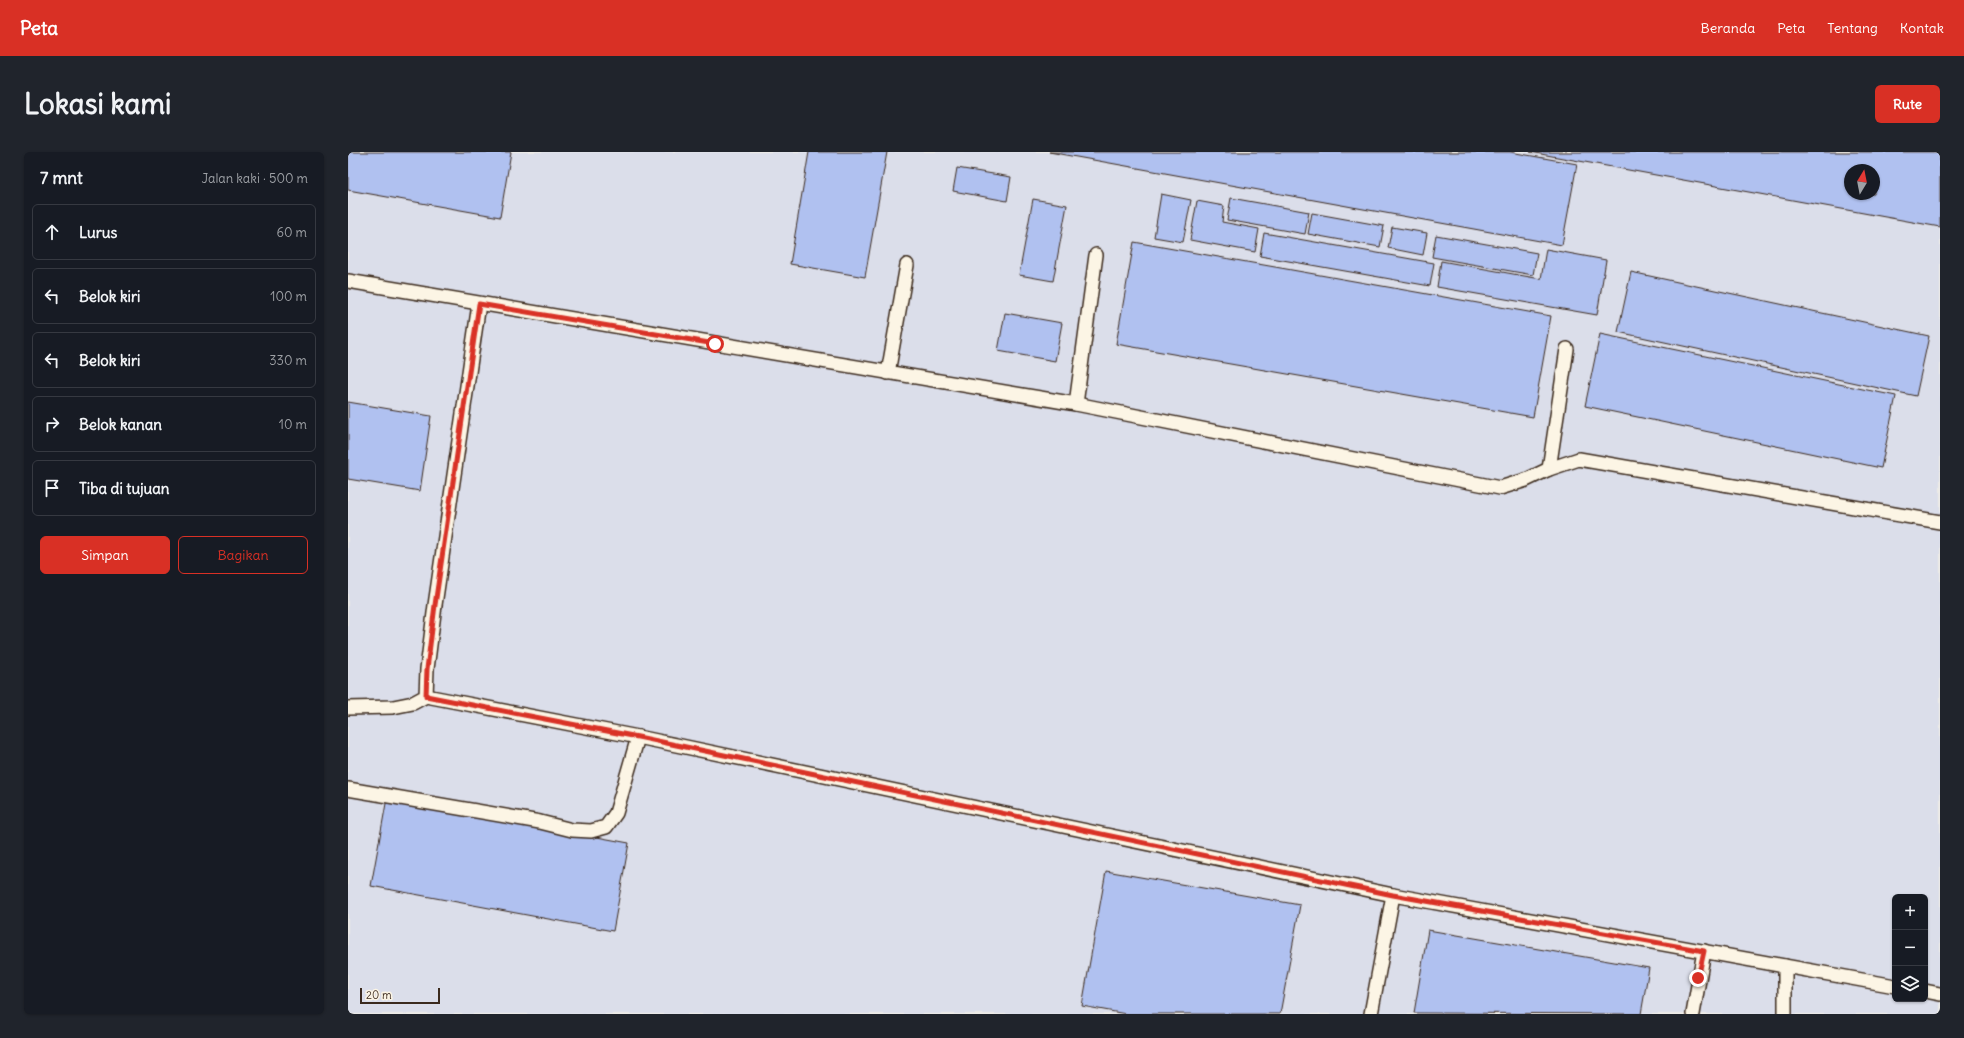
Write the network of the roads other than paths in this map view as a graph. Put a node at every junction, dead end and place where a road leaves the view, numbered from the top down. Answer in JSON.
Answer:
{"nodes":[{"id":1,"x":1096,"y":254,"type":"dead end"},
{"id":2,"x":908,"y":265,"type":"dead end"},
{"id":3,"x":348,"y":281,"type":"edge"},
{"id":4,"x":479,"y":304,"type":"junction"},
{"id":5,"x":1567,"y":349,"type":"dead end"},
{"id":6,"x":888,"y":373,"type":"junction"},
{"id":7,"x":1076,"y":404,"type":"junction"},
{"id":8,"x":1550,"y":469,"type":"junction"},
{"id":9,"x":1940,"y":522,"type":"edge"},
{"id":10,"x":426,"y":696,"type":"junction"},
{"id":11,"x":348,"y":708,"type":"edge"},
{"id":12,"x":638,"y":737,"type":"junction"},
{"id":13,"x":348,"y":790,"type":"edge"},
{"id":14,"x":1393,"y":895,"type":"junction"},
{"id":15,"x":1704,"y":951,"type":"junction"},
{"id":16,"x":1785,"y":966,"type":"junction"},
{"id":17,"x":1892,"y":985,"type":"edge"},
{"id":18,"x":1928,"y":992,"type":"edge"},
{"id":19,"x":1940,"y":994,"type":"edge"},
{"id":20,"x":1371,"y":1014,"type":"edge"},
{"id":21,"x":1693,"y":1014,"type":"edge"},
{"id":22,"x":1785,"y":1014,"type":"edge"}],
"edges":[{"from":1,"to":7,"type":"lane"},
{"from":2,"to":6,"type":"lane"},
{"from":3,"to":4,"type":"lane"},
{"from":4,"to":6,"type":"lane"},
{"from":4,"to":10,"type":"lane"},
{"from":5,"to":8,"type":"lane"},
{"from":6,"to":7,"type":"lane"},
{"from":7,"to":8,"type":"lane"},
{"from":8,"to":9,"type":"lane"},
{"from":10,"to":11,"type":"lane"},
{"from":10,"to":12,"type":"lane"},
{"from":12,"to":13,"type":"lane"},
{"from":12,"to":14,"type":"lane"},
{"from":14,"to":15,"type":"lane"},
{"from":14,"to":20,"type":"lane"},
{"from":15,"to":16,"type":"lane"},
{"from":15,"to":21,"type":"lane"},
{"from":16,"to":17,"type":"lane"},
{"from":16,"to":22,"type":"lane"},
{"from":18,"to":19,"type":"lane"}]}
